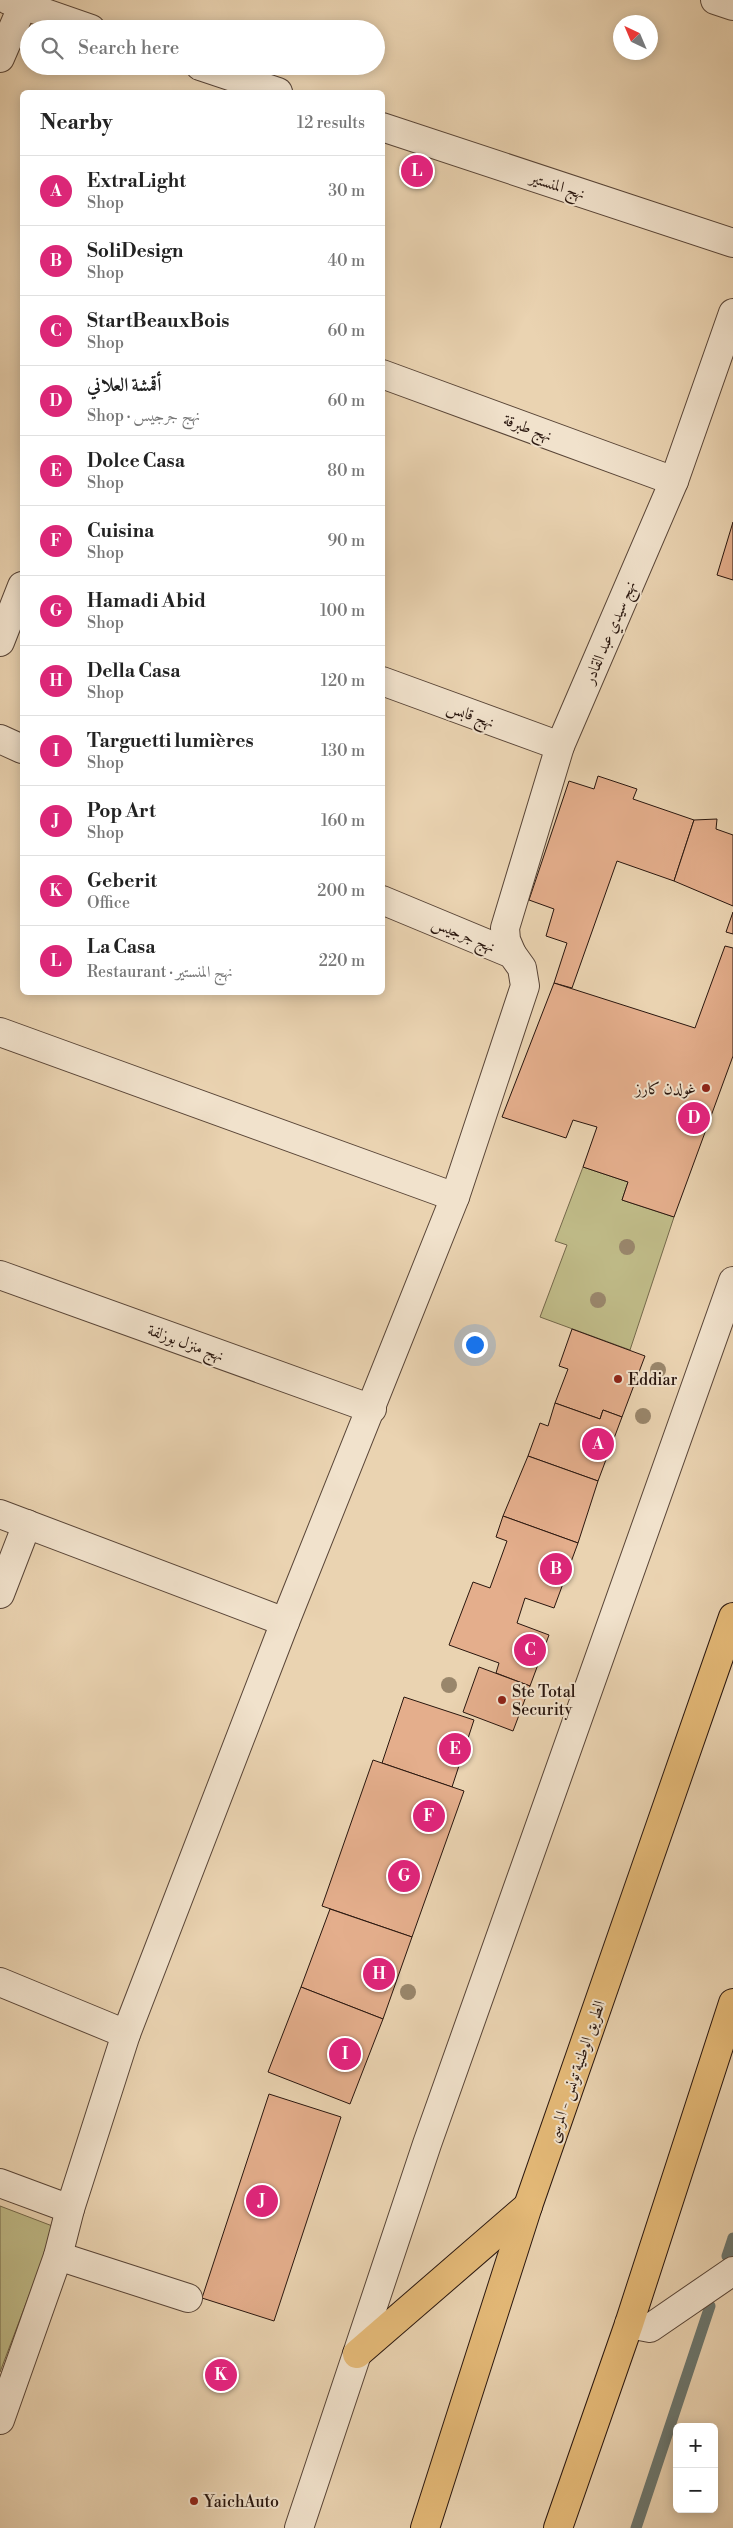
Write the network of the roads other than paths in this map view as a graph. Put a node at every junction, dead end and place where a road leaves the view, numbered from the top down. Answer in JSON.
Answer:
{"nodes":[{"id":1,"x":715,"y":0,"type":"edge"},
{"id":2,"x":16,"y":3,"type":"edge"},
{"id":3,"x":733,"y":6,"type":"edge"},
{"id":4,"x":65,"y":20,"type":"edge"},
{"id":5,"x":0,"y":58,"type":"edge"},
{"id":6,"x":216,"y":75,"type":"edge"},
{"id":7,"x":236,"y":86,"type":"edge"},
{"id":8,"x":264,"y":90,"type":"edge"},
{"id":9,"x":385,"y":128,"type":"edge"},
{"id":10,"x":733,"y":243,"type":"edge"},
{"id":11,"x":733,"y":312,"type":"edge"},
{"id":12,"x":385,"y":375,"type":"edge"},
{"id":13,"x":674,"y":481,"type":"junction"},
{"id":14,"x":20,"y":591,"type":"edge"},
{"id":15,"x":0,"y":642,"type":"edge"},
{"id":16,"x":385,"y":682,"type":"edge"},
{"id":17,"x":0,"y":739,"type":"edge"},
{"id":18,"x":560,"y":746,"type":"junction"},
{"id":19,"x":20,"y":748,"type":"edge"},
{"id":20,"x":385,"y":901,"type":"edge"},
{"id":21,"x":512,"y":954,"type":"junction"},
{"id":22,"x":0,"y":1032,"type":"edge"},
{"id":23,"x":455,"y":1197,"type":"junction"},
{"id":24,"x":0,"y":1275,"type":"edge"},
{"id":25,"x":733,"y":1281,"type":"edge"},
{"id":26,"x":372,"y":1409,"type":"junction"},
{"id":27,"x":0,"y":1514,"type":"edge"},
{"id":28,"x":27,"y":1524,"type":"junction"},
{"id":29,"x":0,"y":1594,"type":"edge"},
{"id":30,"x":733,"y":1617,"type":"edge"},
{"id":31,"x":285,"y":1622,"type":"junction"},
{"id":32,"x":0,"y":1982,"type":"edge"},
{"id":33,"x":733,"y":2003,"type":"edge"},
{"id":34,"x":126,"y":2034,"type":"junction"},
{"id":35,"x":0,"y":2183,"type":"edge"},
{"id":36,"x":528,"y":2206,"type":"junction"},
{"id":37,"x":70,"y":2209,"type":"junction"},
{"id":38,"x":58,"y":2256,"type":"junction"},
{"id":39,"x":733,"y":2271,"type":"edge"},
{"id":40,"x":188,"y":2298,"type":"dead end"},
{"id":41,"x":629,"y":2324,"type":"junction"},
{"id":42,"x":358,"y":2354,"type":"junction"},
{"id":43,"x":0,"y":2420,"type":"edge"},
{"id":44,"x":299,"y":2528,"type":"edge"},
{"id":45,"x":425,"y":2528,"type":"edge"},
{"id":46,"x":558,"y":2528,"type":"edge"}],
"edges":[{"from":1,"to":3,"type":"street"},
{"from":2,"to":4,"type":"street"},
{"from":2,"to":5,"type":"street"},
{"from":6,"to":7,"type":"street"},
{"from":7,"to":8,"type":"street"},
{"from":9,"to":10,"type":"street","name":"نهج المنستير"},
{"from":11,"to":13,"type":"street","name":"نهج سيدي عبد القادر"},
{"from":12,"to":13,"type":"street","name":"نهج طبرقة"},
{"from":13,"to":18,"type":"street","name":"نهج سيدي عبد القادر"},
{"from":14,"to":15,"type":"street"},
{"from":16,"to":18,"type":"street","name":"نهج قابس"},
{"from":17,"to":19,"type":"street"},
{"from":18,"to":21,"type":"street","name":"نهج سيدي عبد القادر"},
{"from":20,"to":21,"type":"street","name":"نهج جرجيس"},
{"from":21,"to":23,"type":"street","name":"نهج جرجيس"},
{"from":22,"to":23,"type":"street"},
{"from":23,"to":26,"type":"street"},
{"from":24,"to":26,"type":"street","name":"نهج منزل بوزلفة"},
{"from":25,"to":42,"type":"street"},
{"from":26,"to":31,"type":"street"},
{"from":27,"to":28,"type":"street"},
{"from":28,"to":29,"type":"street"},
{"from":28,"to":31,"type":"street"},
{"from":30,"to":36,"type":"highway","name":"الطريق الوطنية تونس - المرسى"},
{"from":31,"to":34,"type":"street"},
{"from":32,"to":34,"type":"street"},
{"from":33,"to":41,"type":"highway"},
{"from":34,"to":37,"type":"street"},
{"from":35,"to":37,"type":"street"},
{"from":36,"to":42,"type":"highway"},
{"from":36,"to":45,"type":"highway","name":"الطريق الوطنية تونس - المرسى"},
{"from":37,"to":38,"type":"street"},
{"from":38,"to":40,"type":"street"},
{"from":38,"to":43,"type":"street"},
{"from":39,"to":41,"type":"street"},
{"from":41,"to":46,"type":"highway"},
{"from":42,"to":44,"type":"street"}]}
